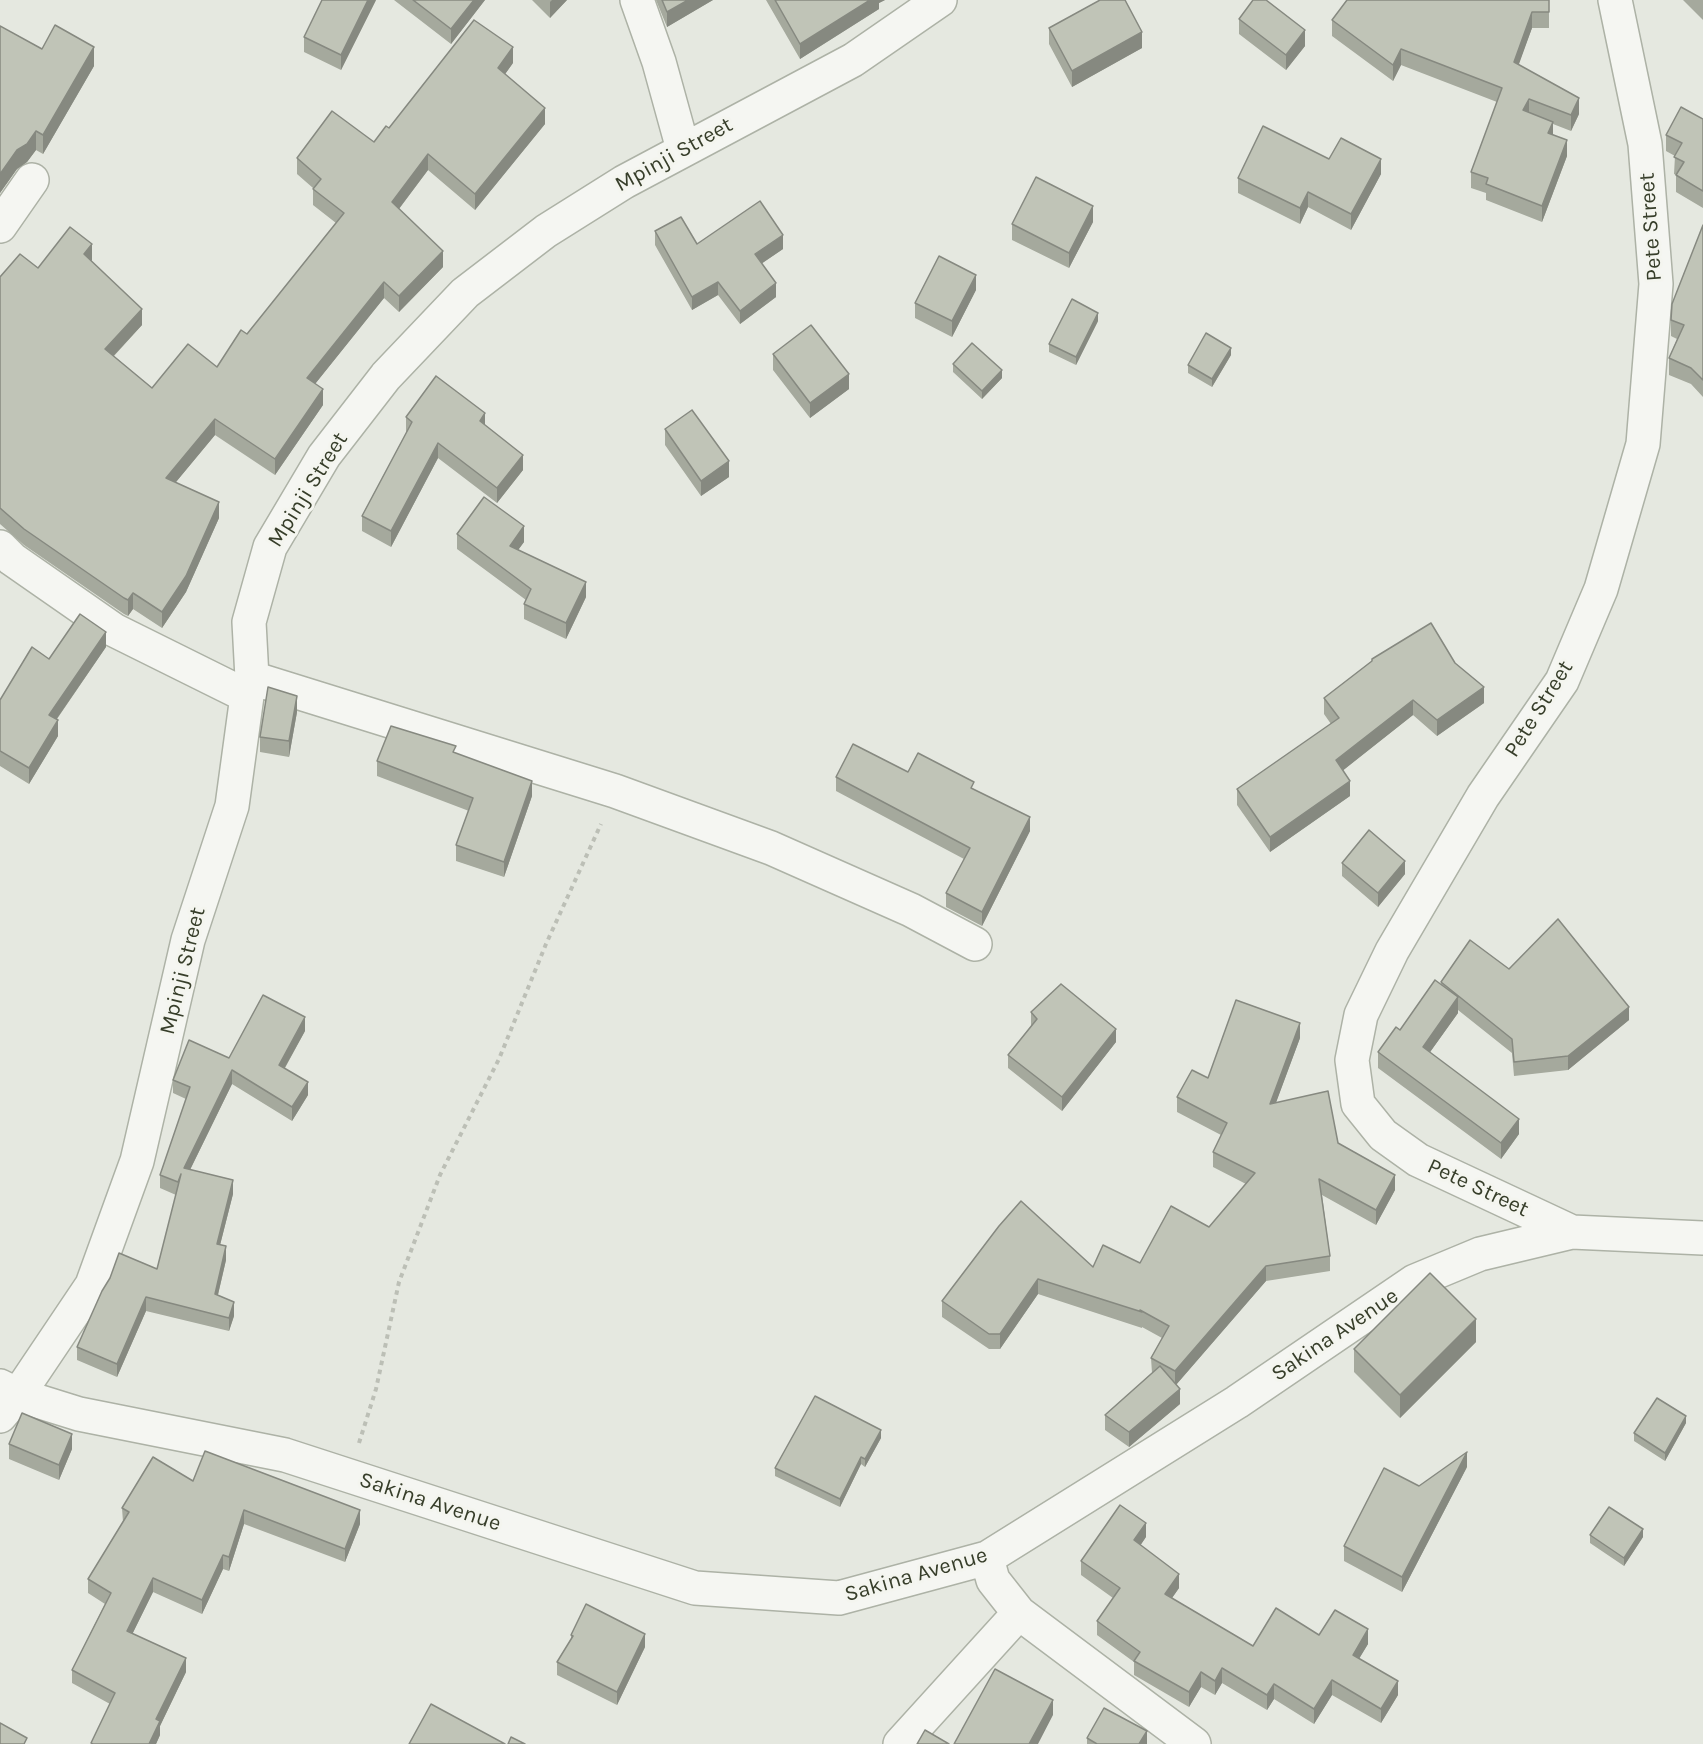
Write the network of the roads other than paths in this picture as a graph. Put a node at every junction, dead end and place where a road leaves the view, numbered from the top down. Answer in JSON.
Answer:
{"nodes":[{"id":1,"x":637,"y":0,"type":"edge"},
{"id":2,"x":940,"y":0,"type":"edge"},
{"id":3,"x":1615,"y":0,"type":"edge"},
{"id":4,"x":683,"y":149,"type":"junction"},
{"id":5,"x":32,"y":180,"type":"dead end"},
{"id":6,"x":0,"y":226,"type":"edge"},
{"id":7,"x":0,"y":547,"type":"edge"},
{"id":8,"x":250,"y":687,"type":"junction"},
{"id":9,"x":975,"y":944,"type":"dead end"},
{"id":10,"x":1572,"y":1232,"type":"junction"},
{"id":11,"x":1703,"y":1238,"type":"edge"},
{"id":12,"x":6,"y":1399,"type":"edge"},
{"id":13,"x":987,"y":1558,"type":"junction"},
{"id":14,"x":1019,"y":1613,"type":"junction"},
{"id":15,"x":1184,"y":1741,"type":"edge"},
{"id":16,"x":900,"y":1744,"type":"edge"}],
"edges":[{"from":1,"to":4,"type":"street"},
{"from":2,"to":4,"type":"street","name":"Mpinji Street"},
{"from":3,"to":10,"type":"street","name":"Pete Street"},
{"from":4,"to":8,"type":"street","name":"Mpinji Street"},
{"from":5,"to":6,"type":"street"},
{"from":7,"to":8,"type":"street"},
{"from":8,"to":9,"type":"street"},
{"from":8,"to":12,"type":"street","name":"Mpinji Street"},
{"from":10,"to":11,"type":"street","name":"Sakina Avenue"},
{"from":10,"to":13,"type":"street","name":"Sakina Avenue"},
{"from":12,"to":13,"type":"street","name":"Sakina Avenue"},
{"from":13,"to":14,"type":"street"},
{"from":14,"to":15,"type":"street"},
{"from":14,"to":16,"type":"street"}]}
